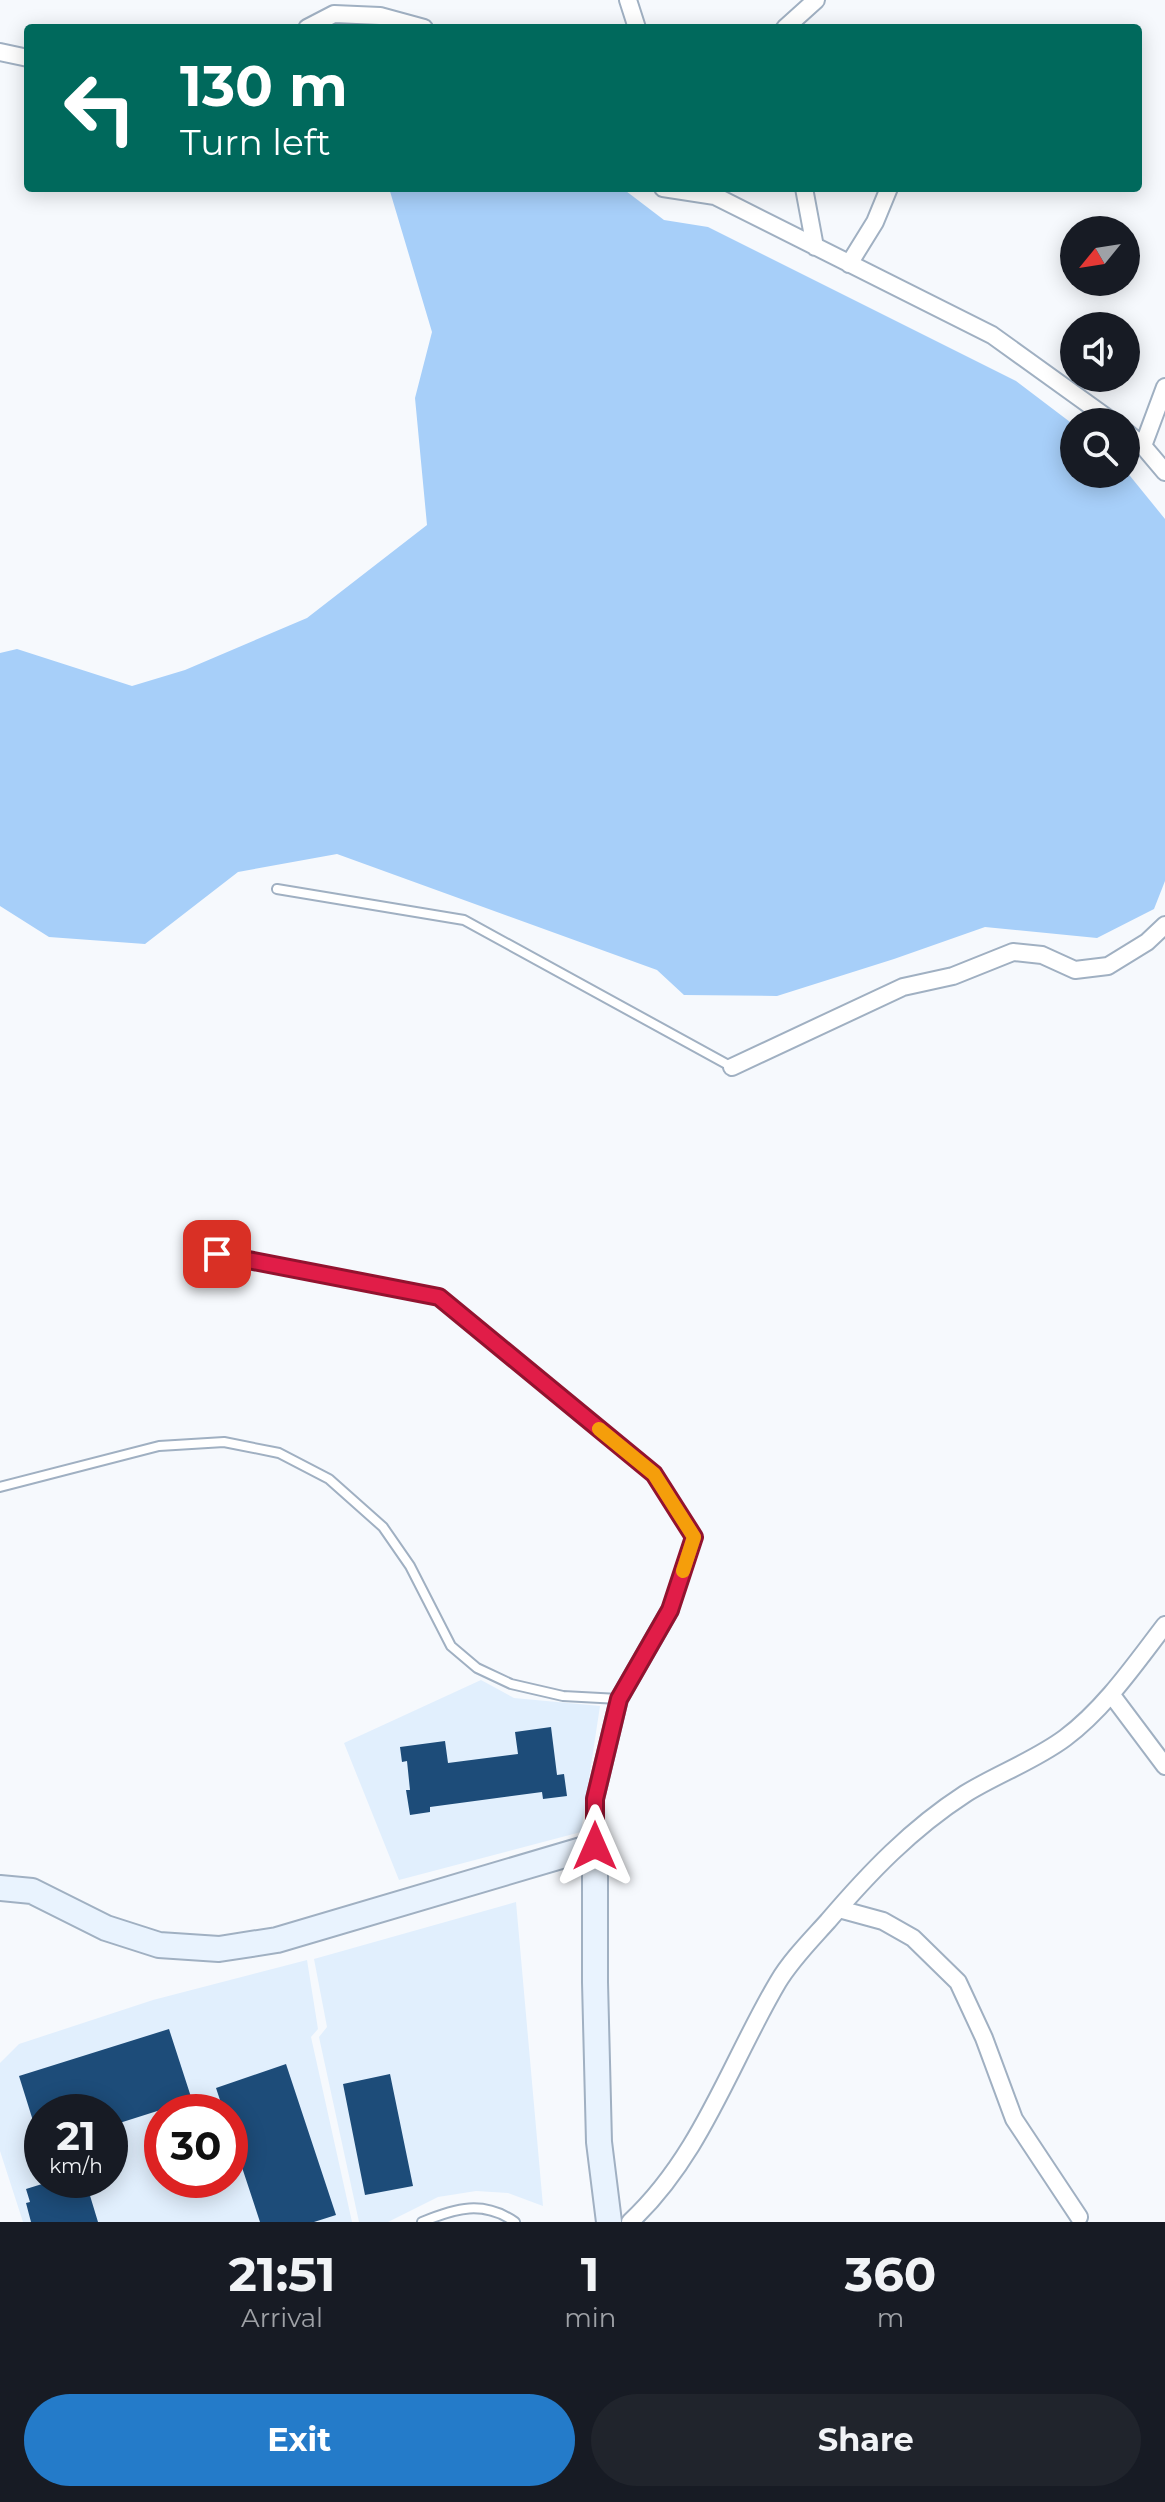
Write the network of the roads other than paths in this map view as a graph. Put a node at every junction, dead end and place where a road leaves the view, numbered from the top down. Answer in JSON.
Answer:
{"nodes":[{"id":1,"x":628,"y":0,"type":"edge"},
{"id":2,"x":816,"y":0,"type":"edge"},
{"id":3,"x":315,"y":24,"type":"edge"},
{"id":4,"x":409,"y":24,"type":"edge"},
{"id":5,"x":636,"y":24,"type":"edge"},
{"id":6,"x":789,"y":24,"type":"edge"},
{"id":7,"x":0,"y":52,"type":"edge"},
{"id":8,"x":24,"y":57,"type":"edge"},
{"id":9,"x":714,"y":192,"type":"edge"},
{"id":10,"x":805,"y":192,"type":"edge"},
{"id":11,"x":887,"y":192,"type":"edge"},
{"id":12,"x":815,"y":247,"type":"junction"},
{"id":13,"x":849,"y":264,"type":"junction"},
{"id":14,"x":1165,"y":387,"type":"edge"},
{"id":15,"x":1094,"y":408,"type":"edge"},
{"id":16,"x":1140,"y":444,"type":"edge"},
{"id":17,"x":1143,"y":446,"type":"junction"},
{"id":18,"x":1165,"y":472,"type":"edge"},
{"id":19,"x":277,"y":889,"type":"dead end"},
{"id":20,"x":1165,"y":925,"type":"edge"},
{"id":21,"x":732,"y":1067,"type":"joint"},
{"id":22,"x":217,"y":1254,"type":"dead end"},
{"id":23,"x":0,"y":1487,"type":"edge"},
{"id":24,"x":670,"y":1610,"type":"joint"},
{"id":25,"x":1165,"y":1625,"type":"edge"},
{"id":26,"x":1111,"y":1694,"type":"junction"},
{"id":27,"x":619,"y":1699,"type":"junction"},
{"id":28,"x":1165,"y":1766,"type":"edge"},
{"id":29,"x":595,"y":1846,"type":"junction"},
{"id":30,"x":0,"y":1888,"type":"edge"},
{"id":31,"x":839,"y":1909,"type":"junction"},
{"id":32,"x":1079,"y":2217,"type":"dead end"},
{"id":33,"x":422,"y":2222,"type":"edge"},
{"id":34,"x":515,"y":2222,"type":"edge"},
{"id":35,"x":609,"y":2222,"type":"edge"},
{"id":36,"x":630,"y":2222,"type":"edge"}],
"edges":[{"from":1,"to":5,"type":"street"},
{"from":2,"to":6,"type":"street"},
{"from":3,"to":4,"type":"street"},
{"from":7,"to":8,"type":"street"},
{"from":9,"to":12,"type":"street"},
{"from":10,"to":12,"type":"street"},
{"from":11,"to":13,"type":"street"},
{"from":12,"to":13,"type":"street"},
{"from":13,"to":15,"type":"street"},
{"from":14,"to":17,"type":"street"},
{"from":16,"to":17,"type":"street"},
{"from":17,"to":18,"type":"street"},
{"from":19,"to":21,"type":"lane"},
{"from":20,"to":21,"type":"street"},
{"from":22,"to":24,"type":"lane"},
{"from":23,"to":27,"type":"lane"},
{"from":24,"to":27,"type":"street"},
{"from":25,"to":26,"type":"street"},
{"from":26,"to":28,"type":"street"},
{"from":26,"to":31,"type":"street"},
{"from":27,"to":29,"type":"street"},
{"from":29,"to":30,"type":"street"},
{"from":29,"to":35,"type":"street"},
{"from":31,"to":32,"type":"street"},
{"from":31,"to":36,"type":"street"},
{"from":33,"to":34,"type":"lane"}]}
